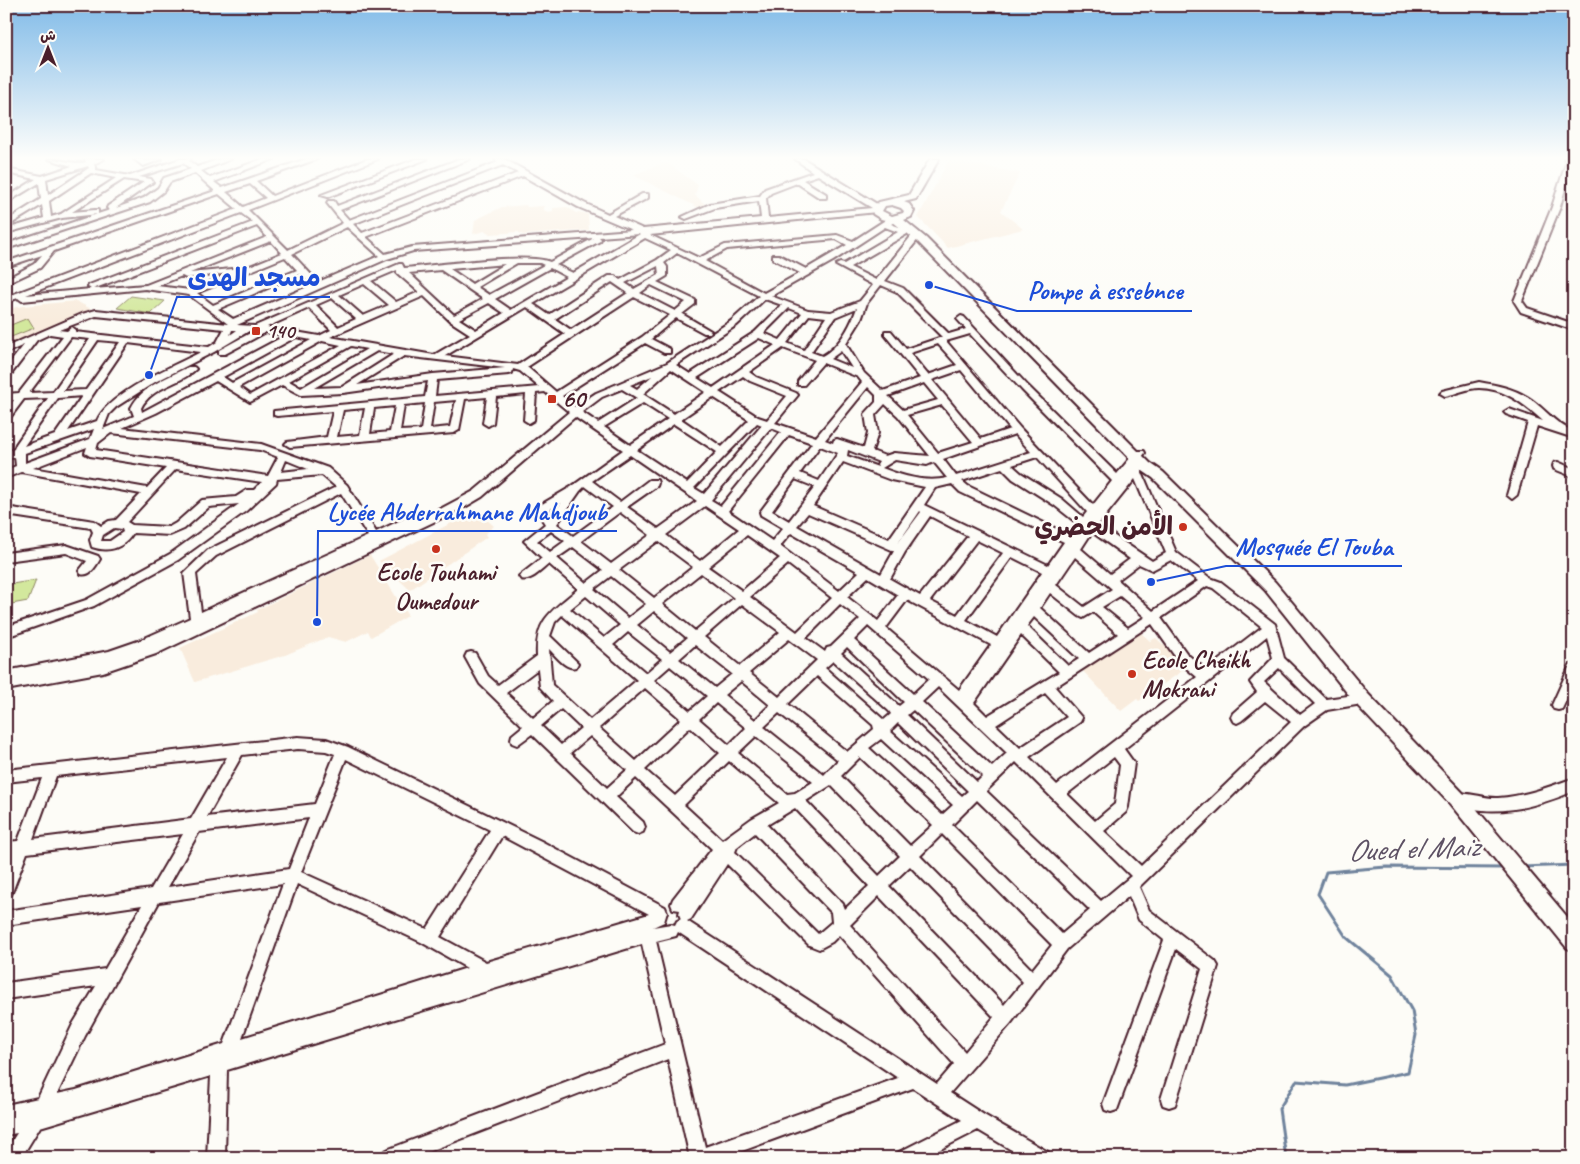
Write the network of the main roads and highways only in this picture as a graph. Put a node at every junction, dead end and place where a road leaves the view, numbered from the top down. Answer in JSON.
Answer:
{"nodes":[{"id":1,"x":894,"y":213,"type":"edge"},
{"id":2,"x":895,"y":213,"type":"edge"},
{"id":3,"x":891,"y":215,"type":"junction"},
{"id":4,"x":1140,"y":460,"type":"junction"},
{"id":5,"x":1574,"y":941,"type":"edge"}],
"edges":[{"from":1,"to":3,"type":"main road"},
{"from":2,"to":3,"type":"main road"},
{"from":3,"to":4,"type":"main road"},
{"from":3,"to":4,"type":"main road"},
{"from":4,"to":5,"type":"main road"}]}
